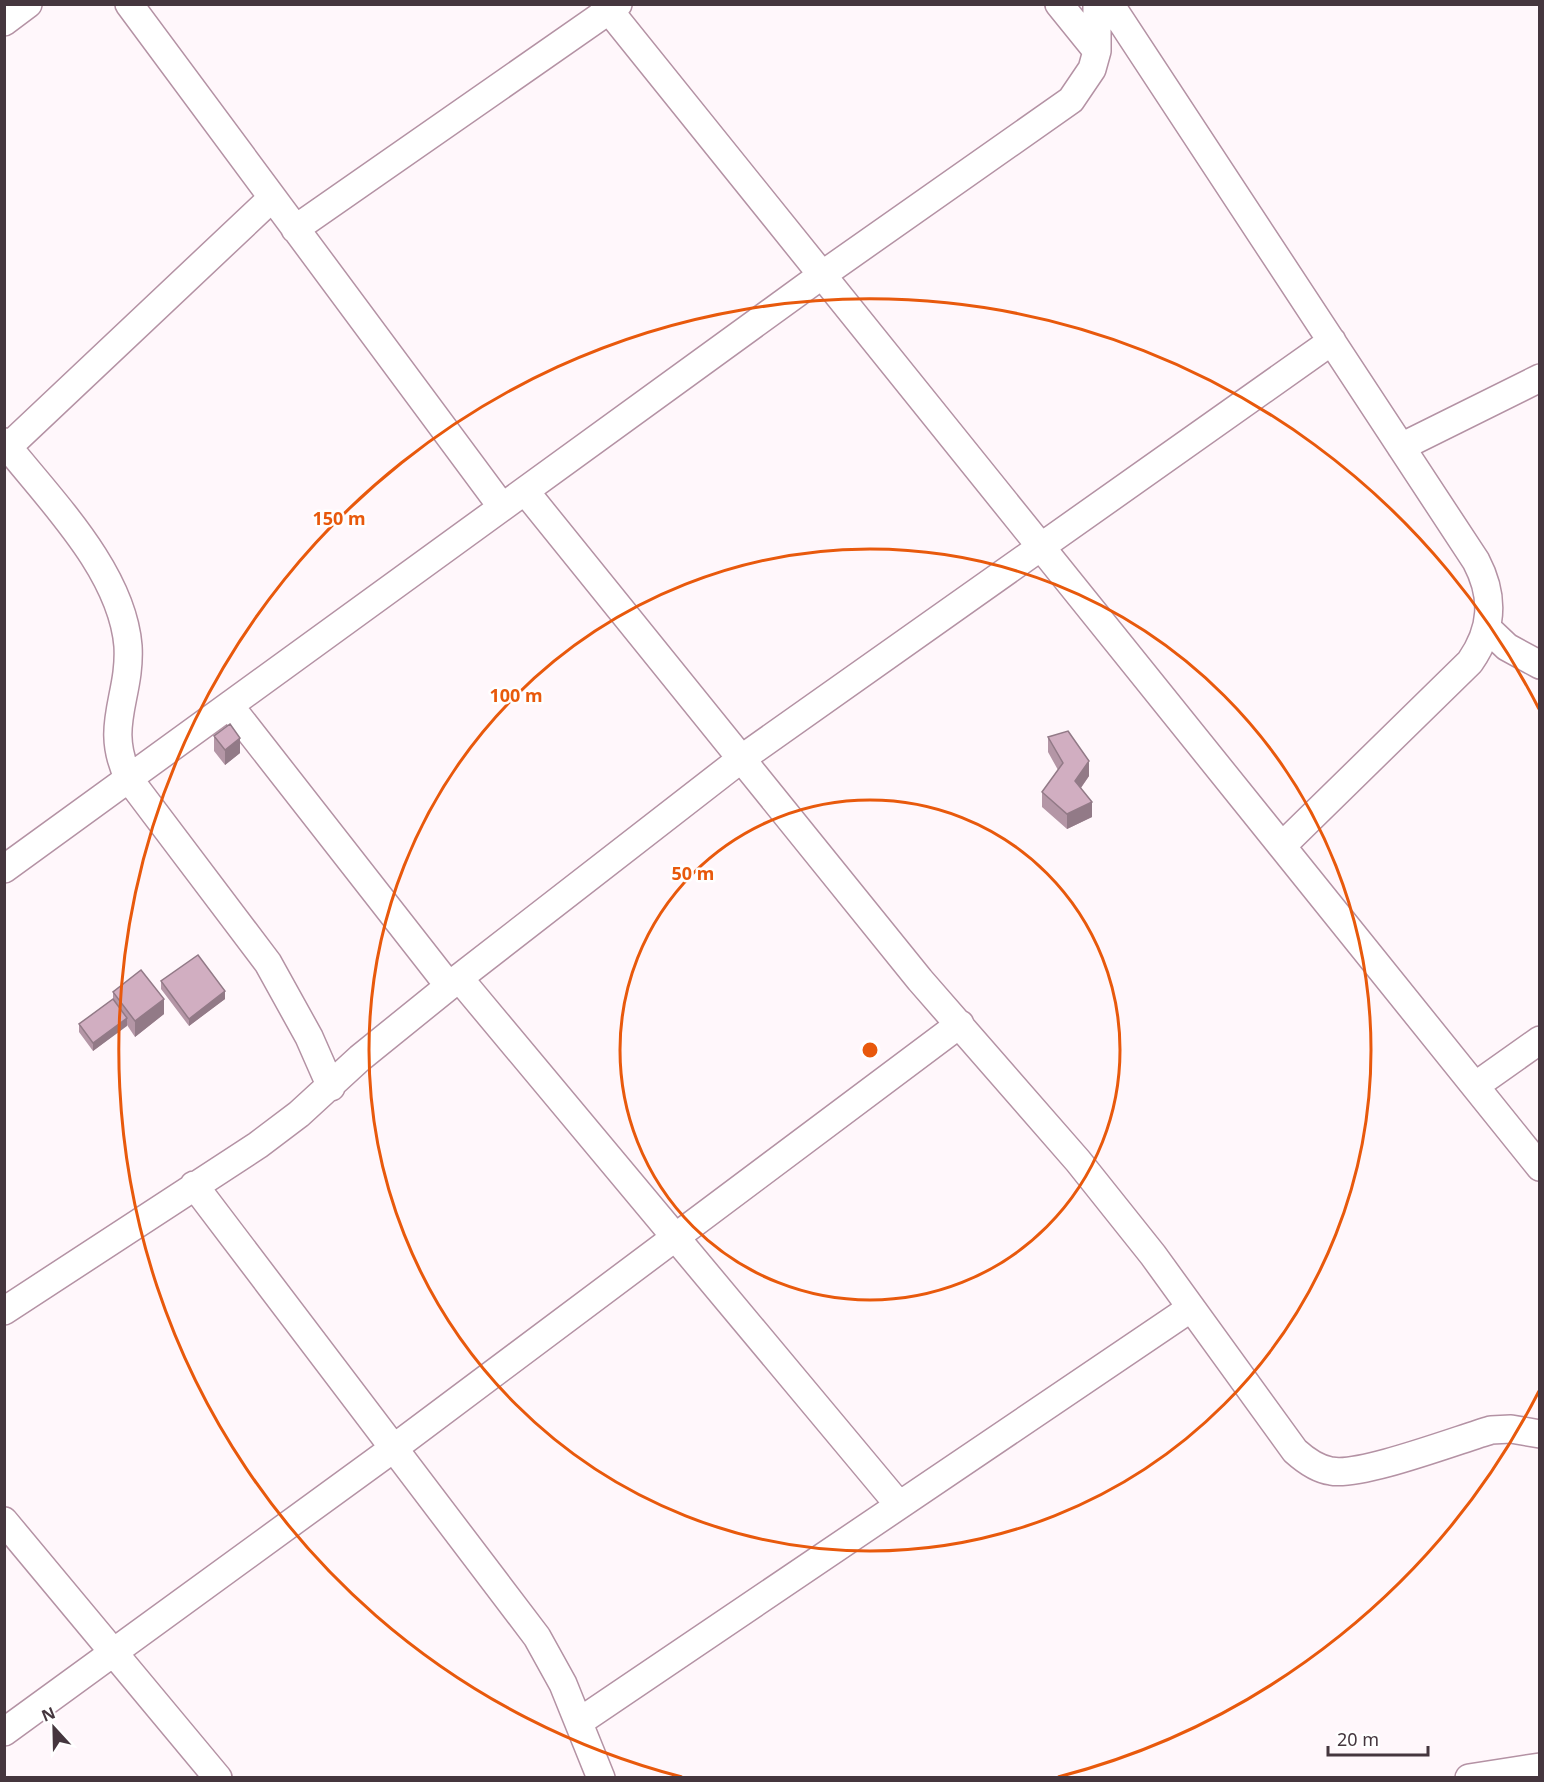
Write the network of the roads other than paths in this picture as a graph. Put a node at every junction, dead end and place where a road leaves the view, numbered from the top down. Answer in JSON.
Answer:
{"nodes":[{"id":1,"x":28,"y":4,"type":"edge"},
{"id":2,"x":129,"y":4,"type":"edge"},
{"id":3,"x":1059,"y":4,"type":"edge"},
{"id":4,"x":1097,"y":4,"type":"edge"},
{"id":5,"x":1110,"y":4,"type":"edge"},
{"id":6,"x":610,"y":6,"type":"edge"},
{"id":7,"x":4,"y":22,"type":"edge"},
{"id":8,"x":1096,"y":51,"type":"junction"},
{"id":9,"x":272,"y":198,"type":"junction"},
{"id":10,"x":295,"y":229,"type":"junction"},
{"id":11,"x":822,"y":275,"type":"junction"},
{"id":12,"x":1332,"y":341,"type":"junction"},
{"id":13,"x":1539,"y":378,"type":"edge"},
{"id":14,"x":6,"y":445,"type":"edge"},
{"id":15,"x":1401,"y":447,"type":"junction"},
{"id":16,"x":525,"y":491,"type":"junction"},
{"id":17,"x":502,"y":507,"type":"junction"},
{"id":18,"x":1041,"y":547,"type":"junction"},
{"id":19,"x":1488,"y":629,"type":"junction"},
{"id":20,"x":1539,"y":665,"type":"edge"},
{"id":21,"x":230,"y":706,"type":"junction"},
{"id":22,"x":741,"y":759,"type":"junction"},
{"id":23,"x":129,"y":779,"type":"junction"},
{"id":24,"x":1282,"y":846,"type":"junction"},
{"id":25,"x":4,"y":869,"type":"edge"},
{"id":26,"x":454,"y":982,"type":"junction"},
{"id":27,"x":960,"y":1024,"type":"junction"},
{"id":28,"x":1539,"y":1040,"type":"edge"},
{"id":29,"x":1475,"y":1086,"type":"junction"},
{"id":30,"x":331,"y":1087,"type":"junction"},
{"id":31,"x":1539,"y":1167,"type":"edge"},
{"id":32,"x":194,"y":1185,"type":"junction"},
{"id":33,"x":674,"y":1238,"type":"junction"},
{"id":34,"x":1191,"y":1308,"type":"junction"},
{"id":35,"x":4,"y":1311,"type":"edge"},
{"id":36,"x":1539,"y":1434,"type":"edge"},
{"id":37,"x":394,"y":1448,"type":"junction"},
{"id":38,"x":899,"y":1505,"type":"junction"},
{"id":39,"x":4,"y":1521,"type":"edge"},
{"id":40,"x":115,"y":1653,"type":"junction"},
{"id":41,"x":579,"y":1722,"type":"junction"},
{"id":42,"x":4,"y":1732,"type":"edge"},
{"id":43,"x":1539,"y":1767,"type":"edge"},
{"id":44,"x":218,"y":1778,"type":"edge"},
{"id":45,"x":601,"y":1778,"type":"edge"},
{"id":46,"x":1469,"y":1778,"type":"edge"}],
"edges":[{"from":1,"to":7,"type":"street"},
{"from":2,"to":9,"type":"street"},
{"from":3,"to":8,"type":"street"},
{"from":4,"to":8,"type":"street"},
{"from":5,"to":12,"type":"street"},
{"from":6,"to":10,"type":"street"},
{"from":6,"to":11,"type":"street"},
{"from":8,"to":11,"type":"street"},
{"from":9,"to":10,"type":"street"},
{"from":9,"to":14,"type":"street"},
{"from":10,"to":17,"type":"street"},
{"from":11,"to":16,"type":"street"},
{"from":11,"to":18,"type":"street"},
{"from":12,"to":15,"type":"street"},
{"from":12,"to":18,"type":"street"},
{"from":13,"to":15,"type":"street"},
{"from":14,"to":23,"type":"street"},
{"from":15,"to":19,"type":"street"},
{"from":16,"to":17,"type":"street"},
{"from":16,"to":22,"type":"street"},
{"from":17,"to":21,"type":"street"},
{"from":18,"to":22,"type":"street"},
{"from":18,"to":24,"type":"street"},
{"from":19,"to":20,"type":"street"},
{"from":19,"to":24,"type":"street"},
{"from":21,"to":23,"type":"street"},
{"from":21,"to":26,"type":"street"},
{"from":22,"to":26,"type":"street"},
{"from":22,"to":27,"type":"street"},
{"from":23,"to":25,"type":"street"},
{"from":23,"to":30,"type":"street"},
{"from":24,"to":29,"type":"street"},
{"from":26,"to":30,"type":"street"},
{"from":26,"to":33,"type":"street"},
{"from":27,"to":33,"type":"street"},
{"from":27,"to":34,"type":"street"},
{"from":28,"to":29,"type":"street"},
{"from":29,"to":31,"type":"street"},
{"from":30,"to":32,"type":"street"},
{"from":32,"to":35,"type":"street"},
{"from":32,"to":37,"type":"street"},
{"from":33,"to":37,"type":"street"},
{"from":33,"to":38,"type":"street"},
{"from":34,"to":36,"type":"street"},
{"from":34,"to":38,"type":"street"},
{"from":37,"to":40,"type":"street"},
{"from":37,"to":41,"type":"street"},
{"from":38,"to":41,"type":"street"},
{"from":39,"to":40,"type":"street"},
{"from":40,"to":42,"type":"street"},
{"from":40,"to":44,"type":"street"},
{"from":41,"to":45,"type":"street"},
{"from":43,"to":46,"type":"street"}]}
